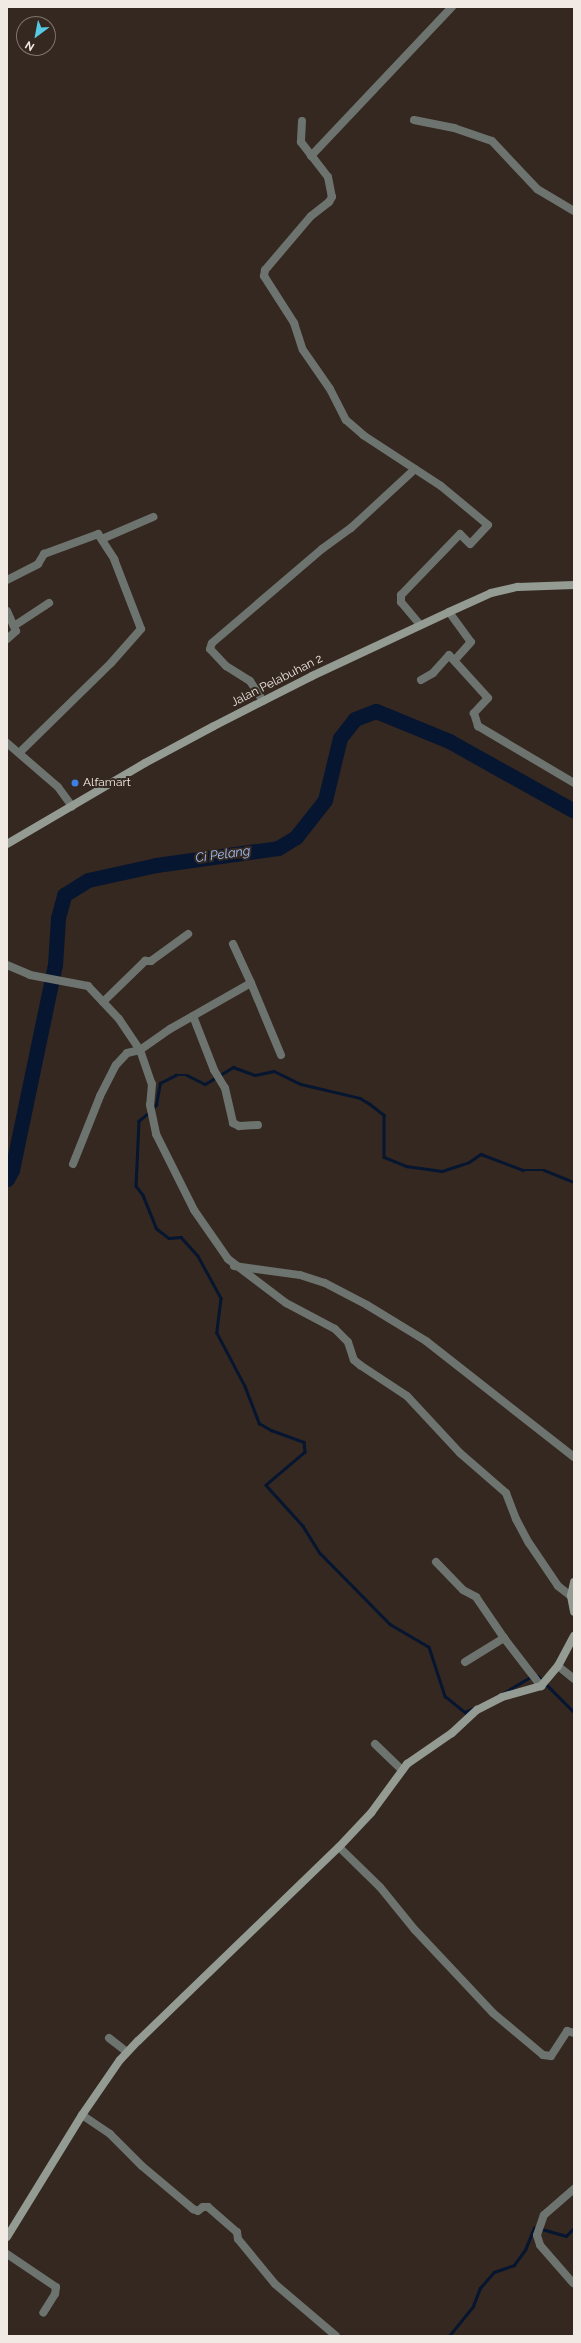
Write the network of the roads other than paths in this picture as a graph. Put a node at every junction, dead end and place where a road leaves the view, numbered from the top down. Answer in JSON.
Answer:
{"nodes":[{"id":1,"x":452,"y":7,"type":"edge"},
{"id":2,"x":414,"y":120,"type":"dead end"},
{"id":3,"x":302,"y":121,"type":"dead end"},
{"id":4,"x":311,"y":156,"type":"junction"},
{"id":5,"x":574,"y":211,"type":"edge"},
{"id":6,"x":415,"y":469,"type":"junction"},
{"id":7,"x":153,"y":517,"type":"dead end"},
{"id":8,"x":102,"y":539,"type":"junction"},
{"id":9,"x":7,"y":580,"type":"edge"},
{"id":10,"x":574,"y":585,"type":"edge"},
{"id":11,"x":49,"y":603,"type":"dead end"},
{"id":12,"x":7,"y":611,"type":"edge"},
{"id":13,"x":449,"y":612,"type":"junction"},
{"id":14,"x":420,"y":625,"type":"junction"},
{"id":15,"x":14,"y":626,"type":"junction"},
{"id":16,"x":7,"y":639,"type":"edge"},
{"id":17,"x":455,"y":660,"type":"junction"},
{"id":18,"x":421,"y":680,"type":"dead end"},
{"id":19,"x":263,"y":701,"type":"junction"},
{"id":20,"x":7,"y":743,"type":"edge"},
{"id":21,"x":20,"y":752,"type":"junction"},
{"id":22,"x":574,"y":783,"type":"edge"},
{"id":23,"x":72,"y":806,"type":"junction"},
{"id":24,"x":7,"y":844,"type":"edge"},
{"id":25,"x":188,"y":934,"type":"dead end"},
{"id":26,"x":233,"y":944,"type":"dead end"},
{"id":27,"x":7,"y":964,"type":"edge"},
{"id":28,"x":251,"y":983,"type":"junction"},
{"id":29,"x":104,"y":1002,"type":"junction"},
{"id":30,"x":193,"y":1016,"type":"junction"},
{"id":31,"x":140,"y":1050,"type":"junction"},
{"id":32,"x":282,"y":1055,"type":"dead end"},
{"id":33,"x":258,"y":1125,"type":"dead end"},
{"id":34,"x":73,"y":1164,"type":"dead end"},
{"id":35,"x":234,"y":1266,"type":"junction"},
{"id":36,"x":574,"y":1457,"type":"edge"},
{"id":37,"x":436,"y":1562,"type":"dead end"},
{"id":38,"x":574,"y":1582,"type":"edge"},
{"id":39,"x":571,"y":1596,"type":"junction"},
{"id":40,"x":574,"y":1612,"type":"edge"},
{"id":41,"x":574,"y":1636,"type":"edge"},
{"id":42,"x":504,"y":1638,"type":"junction"},
{"id":43,"x":465,"y":1662,"type":"dead end"},
{"id":44,"x":558,"y":1666,"type":"junction"},
{"id":45,"x":574,"y":1679,"type":"edge"},
{"id":46,"x":541,"y":1686,"type":"junction"},
{"id":47,"x":375,"y":1744,"type":"dead end"},
{"id":48,"x":402,"y":1770,"type":"junction"},
{"id":49,"x":339,"y":1847,"type":"junction"},
{"id":50,"x":574,"y":2033,"type":"edge"},
{"id":51,"x":109,"y":2038,"type":"dead end"},
{"id":52,"x":128,"y":2052,"type":"junction"},
{"id":53,"x":82,"y":2115,"type":"junction"},
{"id":54,"x":574,"y":2189,"type":"edge"},
{"id":55,"x":7,"y":2238,"type":"edge"},
{"id":56,"x":7,"y":2254,"type":"edge"},
{"id":57,"x":573,"y":2282,"type":"edge"},
{"id":58,"x":43,"y":2313,"type":"dead end"},
{"id":59,"x":336,"y":2336,"type":"edge"}],
"edges":[{"from":1,"to":4,"type":"street"},
{"from":2,"to":5,"type":"street"},
{"from":3,"to":4,"type":"street"},
{"from":4,"to":6,"type":"street"},
{"from":6,"to":14,"type":"street"},
{"from":6,"to":19,"type":"street"},
{"from":7,"to":8,"type":"street"},
{"from":8,"to":9,"type":"street"},
{"from":8,"to":21,"type":"street"},
{"from":10,"to":13,"type":"street","name":"Jalan Pelabuhan 2"},
{"from":11,"to":15,"type":"street"},
{"from":12,"to":15,"type":"street"},
{"from":13,"to":14,"type":"street","name":"Jalan Pelabuhan 2"},
{"from":13,"to":17,"type":"street"},
{"from":14,"to":19,"type":"street","name":"Jalan Pelabuhan 2"},
{"from":15,"to":16,"type":"street"},
{"from":17,"to":18,"type":"street"},
{"from":17,"to":22,"type":"street"},
{"from":19,"to":23,"type":"street","name":"Jalan Pelabuhan 2"},
{"from":20,"to":21,"type":"street"},
{"from":21,"to":23,"type":"street"},
{"from":23,"to":24,"type":"street","name":"Jalan Pelabuhan 2"},
{"from":25,"to":29,"type":"street"},
{"from":26,"to":28,"type":"street"},
{"from":27,"to":29,"type":"street"},
{"from":28,"to":30,"type":"street"},
{"from":28,"to":32,"type":"street"},
{"from":29,"to":31,"type":"street"},
{"from":30,"to":31,"type":"street"},
{"from":30,"to":33,"type":"street"},
{"from":31,"to":34,"type":"street"},
{"from":31,"to":35,"type":"street"},
{"from":35,"to":36,"type":"street"},
{"from":35,"to":39,"type":"street"},
{"from":37,"to":42,"type":"street"},
{"from":38,"to":39,"type":"street"},
{"from":39,"to":40,"type":"street"},
{"from":41,"to":44,"type":"street"},
{"from":42,"to":43,"type":"street"},
{"from":42,"to":46,"type":"street"},
{"from":44,"to":45,"type":"street"},
{"from":44,"to":46,"type":"street"},
{"from":46,"to":48,"type":"street"},
{"from":47,"to":48,"type":"street"},
{"from":48,"to":49,"type":"street"},
{"from":49,"to":50,"type":"street"},
{"from":49,"to":52,"type":"street"},
{"from":51,"to":52,"type":"street"},
{"from":52,"to":53,"type":"street"},
{"from":53,"to":55,"type":"street"},
{"from":53,"to":59,"type":"street"},
{"from":54,"to":57,"type":"street"},
{"from":56,"to":58,"type":"street"}]}
